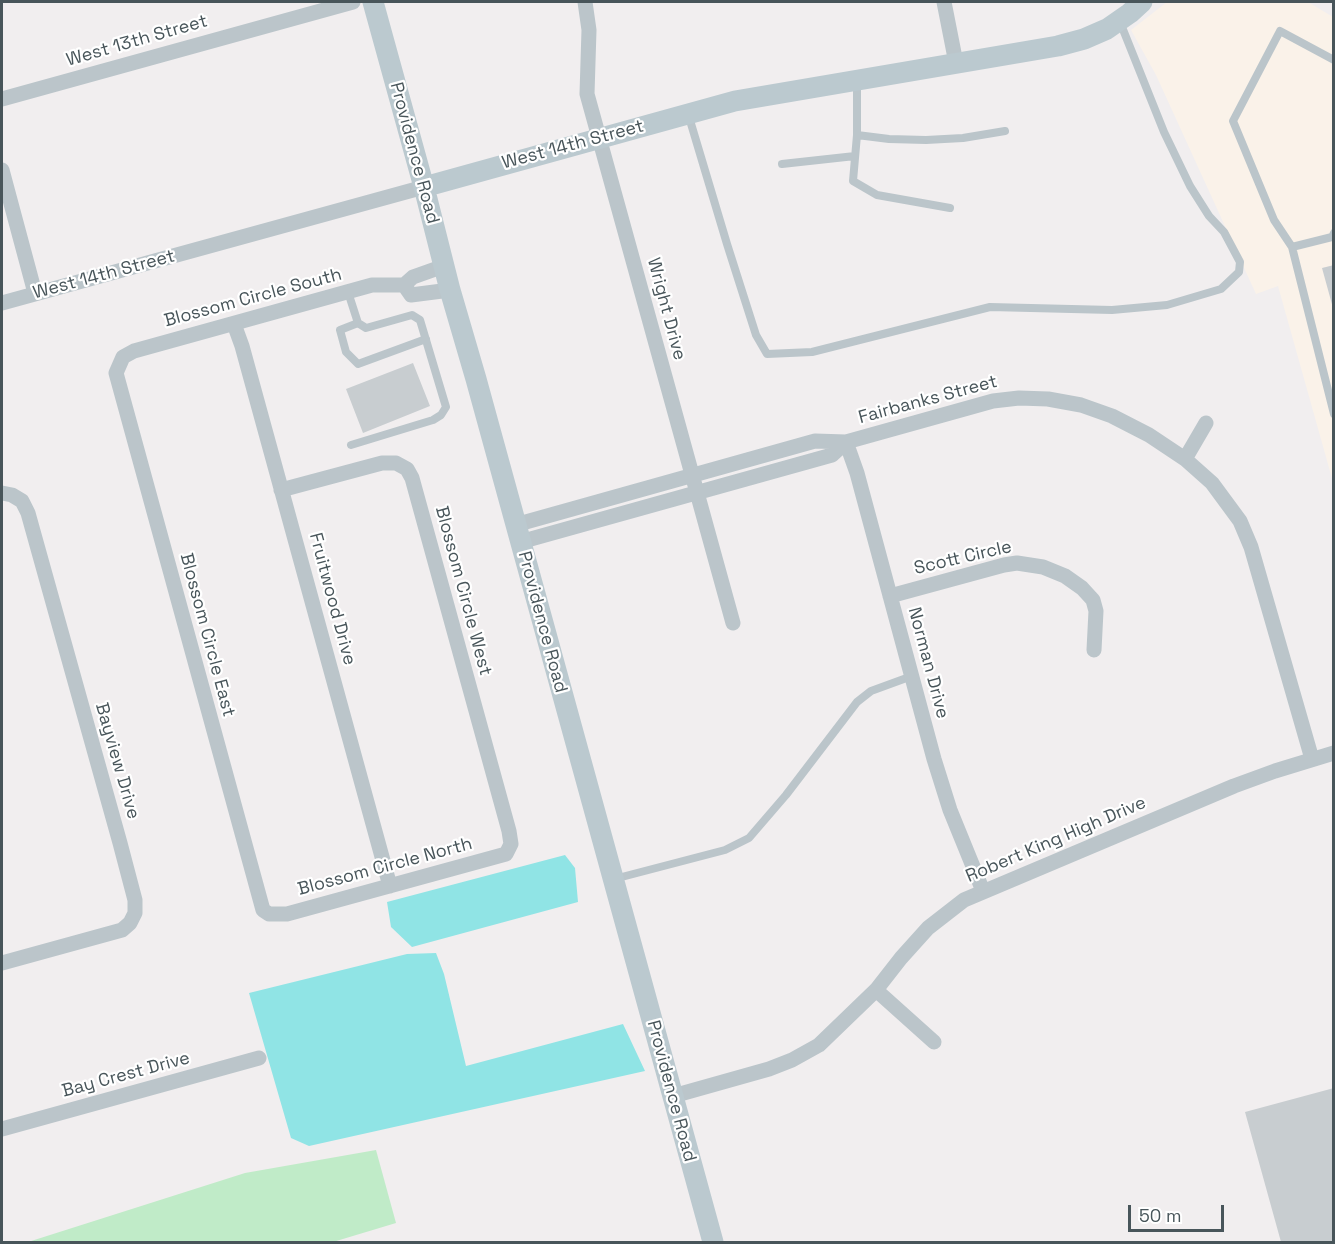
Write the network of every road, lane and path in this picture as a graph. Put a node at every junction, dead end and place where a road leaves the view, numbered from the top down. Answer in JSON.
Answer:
{"nodes":[{"id":1,"x":353,"y":2,"type":"edge"},
{"id":2,"x":373,"y":2,"type":"edge"},
{"id":3,"x":585,"y":2,"type":"edge"},
{"id":4,"x":944,"y":2,"type":"edge"},
{"id":5,"x":1142,"y":2,"type":"edge"},
{"id":6,"x":1120,"y":20,"type":"junction"},
{"id":7,"x":1334,"y":60,"type":"edge"},
{"id":8,"x":956,"y":63,"type":"junction"},
{"id":9,"x":857,"y":81,"type":"junction"},
{"id":10,"x":2,"y":99,"type":"edge"},
{"id":11,"x":688,"y":113,"type":"junction"},
{"id":12,"x":1005,"y":131,"type":"dead end"},
{"id":13,"x":857,"y":135,"type":"junction"},
{"id":14,"x":600,"y":138,"type":"junction"},
{"id":15,"x":855,"y":156,"type":"junction"},
{"id":16,"x":782,"y":164,"type":"dead end"},
{"id":17,"x":2,"y":170,"type":"edge"},
{"id":18,"x":424,"y":187,"type":"junction"},
{"id":19,"x":950,"y":208,"type":"dead end"},
{"id":20,"x":1334,"y":233,"type":"edge"},
{"id":21,"x":1292,"y":247,"type":"junction"},
{"id":22,"x":444,"y":266,"type":"junction"},
{"id":23,"x":404,"y":285,"type":"junction"},
{"id":24,"x":450,"y":290,"type":"junction"},
{"id":25,"x":348,"y":292,"type":"junction"},
{"id":26,"x":35,"y":293,"type":"junction"},
{"id":27,"x":2,"y":303,"type":"edge"},
{"id":28,"x":358,"y":323,"type":"junction"},
{"id":29,"x":234,"y":324,"type":"junction"},
{"id":30,"x":426,"y":339,"type":"junction"},
{"id":31,"x":119,"y":364,"type":"joint"},
{"id":32,"x":1334,"y":414,"type":"edge"},
{"id":33,"x":1206,"y":423,"type":"dead end"},
{"id":34,"x":846,"y":442,"type":"junction"},
{"id":35,"x":351,"y":445,"type":"dead end"},
{"id":36,"x":1185,"y":459,"type":"junction"},
{"id":37,"x":690,"y":474,"type":"junction"},
{"id":38,"x":281,"y":490,"type":"junction"},
{"id":39,"x":696,"y":492,"type":"junction"},
{"id":40,"x":2,"y":493,"type":"edge"},
{"id":41,"x":517,"y":533,"type":"junction"},
{"id":42,"x":890,"y":596,"type":"junction"},
{"id":43,"x":733,"y":623,"type":"dead end"},
{"id":44,"x":1094,"y":650,"type":"dead end"},
{"id":45,"x":912,"y":676,"type":"junction"},
{"id":46,"x":1334,"y":753,"type":"edge"},
{"id":47,"x":1311,"y":759,"type":"junction"},
{"id":48,"x":509,"y":850,"type":"joint"},
{"id":49,"x":613,"y":879,"type":"junction"},
{"id":50,"x":390,"y":886,"type":"junction"},
{"id":51,"x":983,"y":891,"type":"junction"},
{"id":52,"x":269,"y":914,"type":"joint"},
{"id":53,"x":2,"y":963,"type":"edge"},
{"id":54,"x":876,"y":990,"type":"junction"},
{"id":55,"x":934,"y":1042,"type":"dead end"},
{"id":56,"x":259,"y":1058,"type":"dead end"},
{"id":57,"x":673,"y":1096,"type":"junction"},
{"id":58,"x":3,"y":1129,"type":"edge"},
{"id":59,"x":713,"y":1242,"type":"edge"}],
"edges":[{"from":1,"to":10,"type":"street","name":"West 13th Street"},
{"from":2,"to":18,"type":"street","name":"Providence Road"},
{"from":3,"to":14,"type":"street","name":"Wright Drive"},
{"from":4,"to":8,"type":"street"},
{"from":5,"to":6,"type":"street","name":"West 14th Street"},
{"from":6,"to":8,"type":"street","name":"West 14th Street"},
{"from":6,"to":11,"type":"lane"},
{"from":7,"to":21,"type":"lane"},
{"from":8,"to":9,"type":"street","name":"West 14th Street"},
{"from":9,"to":11,"type":"street","name":"West 14th Street"},
{"from":9,"to":13,"type":"lane"},
{"from":11,"to":14,"type":"street","name":"West 14th Street"},
{"from":12,"to":13,"type":"lane"},
{"from":13,"to":15,"type":"lane"},
{"from":14,"to":18,"type":"street","name":"West 14th Street"},
{"from":14,"to":37,"type":"street","name":"Wright Drive"},
{"from":15,"to":16,"type":"lane"},
{"from":15,"to":19,"type":"lane"},
{"from":17,"to":26,"type":"street"},
{"from":18,"to":22,"type":"street","name":"Providence Road"},
{"from":18,"to":26,"type":"street","name":"West 14th Street"},
{"from":20,"to":21,"type":"lane"},
{"from":21,"to":32,"type":"lane"},
{"from":22,"to":23,"type":"street","name":"Blossom Circle South"},
{"from":22,"to":24,"type":"street","name":"Providence Road"},
{"from":23,"to":24,"type":"street","name":"Blossom Circle South"},
{"from":23,"to":25,"type":"street","name":"Blossom Circle South"},
{"from":24,"to":41,"type":"street","name":"Providence Road"},
{"from":25,"to":28,"type":"lane"},
{"from":25,"to":29,"type":"street","name":"Blossom Circle South"},
{"from":26,"to":27,"type":"street","name":"West 14th Street"},
{"from":28,"to":30,"type":"lane"},
{"from":28,"to":30,"type":"lane"},
{"from":29,"to":31,"type":"street","name":"Blossom Circle South"},
{"from":29,"to":38,"type":"street","name":"Fruitwood Drive"},
{"from":30,"to":35,"type":"lane"},
{"from":31,"to":52,"type":"street","name":"Blossom Circle East"},
{"from":33,"to":36,"type":"street"},
{"from":34,"to":36,"type":"street","name":"Fairbanks Street"},
{"from":34,"to":37,"type":"street","name":"Fairbanks Street"},
{"from":34,"to":39,"type":"street","name":"Fairbanks Street"},
{"from":34,"to":42,"type":"street","name":"Norman Drive"},
{"from":36,"to":47,"type":"street","name":"Fairbanks Street"},
{"from":37,"to":39,"type":"street","name":"Wright Drive"},
{"from":37,"to":41,"type":"street","name":"Fairbanks Street"},
{"from":38,"to":48,"type":"street","name":"Blossom Circle West"},
{"from":38,"to":50,"type":"street","name":"Fruitwood Drive"},
{"from":39,"to":41,"type":"street","name":"Fairbanks Street"},
{"from":39,"to":43,"type":"street","name":"Wright Drive"},
{"from":40,"to":53,"type":"street","name":"Bayview Drive"},
{"from":41,"to":49,"type":"street","name":"Providence Road"},
{"from":42,"to":44,"type":"street","name":"Scott Circle"},
{"from":42,"to":45,"type":"street","name":"Norman Drive"},
{"from":45,"to":49,"type":"lane"},
{"from":45,"to":51,"type":"street","name":"Norman Drive"},
{"from":46,"to":47,"type":"street","name":"Robert King High Drive"},
{"from":47,"to":51,"type":"street","name":"Robert King High Drive"},
{"from":48,"to":50,"type":"street","name":"Blossom Circle North"},
{"from":49,"to":57,"type":"street","name":"Providence Road"},
{"from":50,"to":52,"type":"street","name":"Blossom Circle North"},
{"from":51,"to":54,"type":"street","name":"Robert King High Drive"},
{"from":54,"to":55,"type":"street"},
{"from":54,"to":57,"type":"street","name":"Robert King High Drive"},
{"from":56,"to":58,"type":"street","name":"Bay Crest Drive"},
{"from":57,"to":59,"type":"street","name":"Providence Road"}]}
